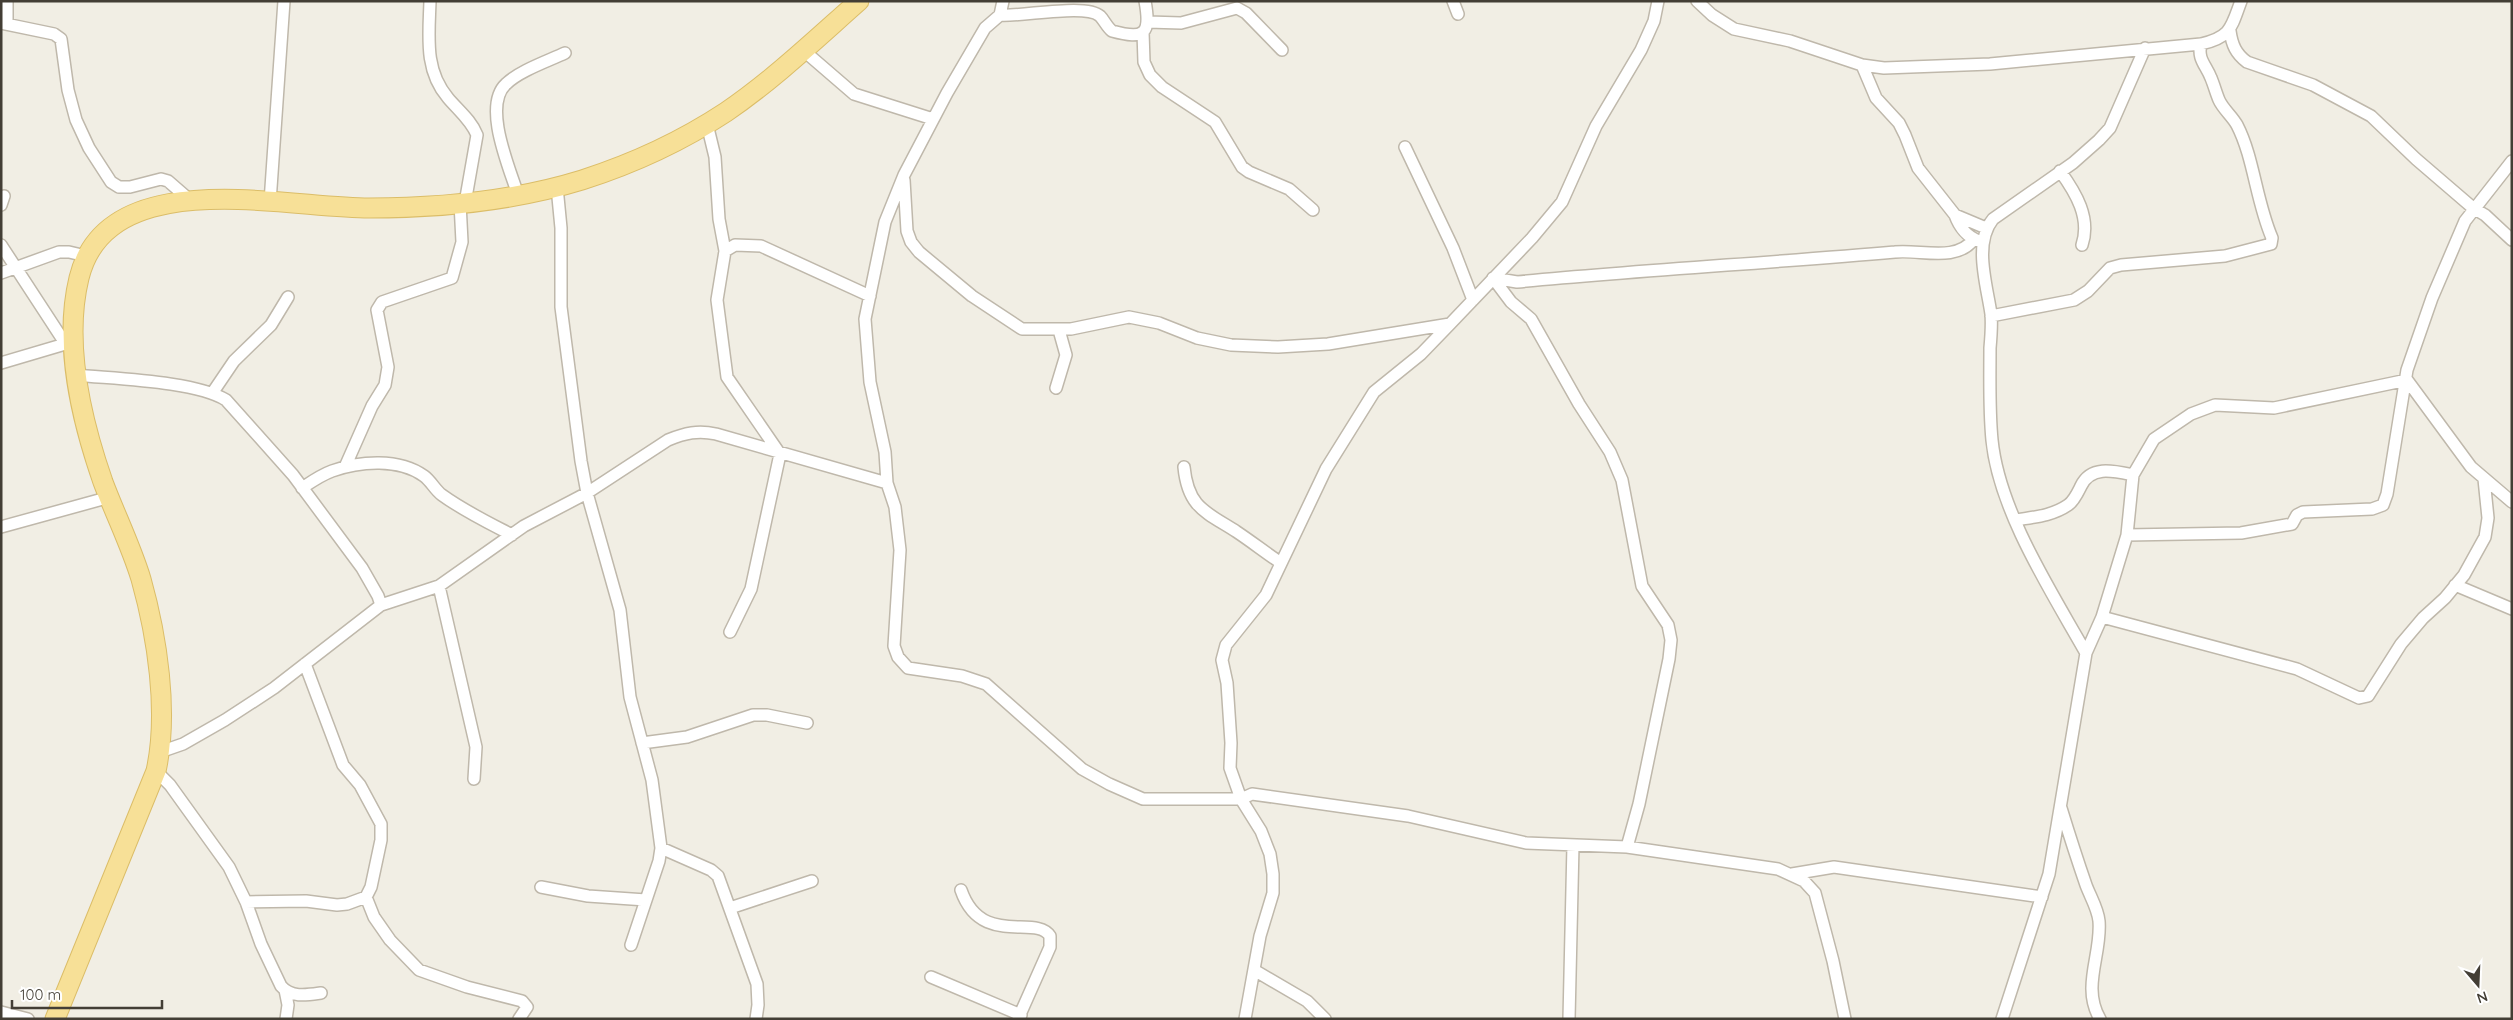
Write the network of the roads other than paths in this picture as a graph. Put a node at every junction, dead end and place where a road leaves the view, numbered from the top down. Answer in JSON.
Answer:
{"nodes":[{"id":1,"x":7,"y":1,"type":"edge"},
{"id":2,"x":284,"y":1,"type":"edge"},
{"id":3,"x":430,"y":1,"type":"edge"},
{"id":4,"x":860,"y":1,"type":"edge"},
{"id":5,"x":1003,"y":1,"type":"edge"},
{"id":6,"x":1144,"y":1,"type":"edge"},
{"id":7,"x":1453,"y":1,"type":"edge"},
{"id":8,"x":1658,"y":1,"type":"edge"},
{"id":9,"x":1697,"y":1,"type":"edge"},
{"id":10,"x":2241,"y":1,"type":"edge"},
{"id":11,"x":1458,"y":14,"type":"dead end"},
{"id":12,"x":1000,"y":15,"type":"junction"},
{"id":13,"x":4,"y":23,"type":"edge"},
{"id":14,"x":1146,"y":27,"type":"junction"},
{"id":15,"x":2230,"y":32,"type":"junction"},
{"id":16,"x":2201,"y":44,"type":"junction"},
{"id":17,"x":2145,"y":48,"type":"junction"},
{"id":18,"x":802,"y":50,"type":"junction"},
{"id":19,"x":1282,"y":50,"type":"dead end"},
{"id":20,"x":565,"y":53,"type":"dead end"},
{"id":21,"x":1862,"y":65,"type":"junction"},
{"id":22,"x":933,"y":119,"type":"junction"},
{"id":23,"x":707,"y":124,"type":"junction"},
{"id":24,"x":1405,"y":147,"type":"dead end"},
{"id":25,"x":2512,"y":161,"type":"edge"},
{"id":26,"x":2060,"y":171,"type":"junction"},
{"id":27,"x":904,"y":175,"type":"junction"},
{"id":28,"x":558,"y":187,"type":"junction"},
{"id":29,"x":518,"y":195,"type":"junction"},
{"id":30,"x":191,"y":202,"type":"junction"},
{"id":31,"x":270,"y":202,"type":"junction"},
{"id":32,"x":463,"y":203,"type":"junction"},
{"id":33,"x":2473,"y":208,"type":"junction"},
{"id":34,"x":1313,"y":210,"type":"dead end"},
{"id":35,"x":1955,"y":214,"type":"junction"},
{"id":36,"x":1986,"y":228,"type":"junction"},
{"id":37,"x":2512,"y":240,"type":"edge"},
{"id":38,"x":1978,"y":241,"type":"junction"},
{"id":39,"x":1,"y":245,"type":"edge"},
{"id":40,"x":2082,"y":245,"type":"dead end"},
{"id":41,"x":724,"y":251,"type":"junction"},
{"id":42,"x":86,"y":256,"type":"junction"},
{"id":43,"x":16,"y":267,"type":"junction"},
{"id":44,"x":1,"y":273,"type":"edge"},
{"id":45,"x":1493,"y":278,"type":"junction"},
{"id":46,"x":870,"y":296,"type":"junction"},
{"id":47,"x":288,"y":297,"type":"dead end"},
{"id":48,"x":1474,"y":300,"type":"junction"},
{"id":49,"x":1991,"y":316,"type":"junction"},
{"id":50,"x":1450,"y":324,"type":"junction"},
{"id":51,"x":1059,"y":330,"type":"junction"},
{"id":52,"x":70,"y":342,"type":"junction"},
{"id":53,"x":1,"y":363,"type":"edge"},
{"id":54,"x":76,"y":375,"type":"junction"},
{"id":55,"x":2407,"y":380,"type":"junction"},
{"id":56,"x":1056,"y":388,"type":"dead end"},
{"id":57,"x":213,"y":392,"type":"junction"},
{"id":58,"x":780,"y":454,"type":"junction"},
{"id":59,"x":346,"y":467,"type":"junction"},
{"id":60,"x":1184,"y":467,"type":"dead end"},
{"id":61,"x":2133,"y":475,"type":"junction"},
{"id":62,"x":2484,"y":479,"type":"junction"},
{"id":63,"x":887,"y":483,"type":"junction"},
{"id":64,"x":302,"y":488,"type":"junction"},
{"id":65,"x":587,"y":493,"type":"junction"},
{"id":66,"x":110,"y":497,"type":"junction"},
{"id":67,"x":2512,"y":502,"type":"edge"},
{"id":68,"x":2016,"y":520,"type":"junction"},
{"id":69,"x":1,"y":527,"type":"edge"},
{"id":70,"x":512,"y":535,"type":"junction"},
{"id":71,"x":2127,"y":535,"type":"junction"},
{"id":72,"x":1281,"y":563,"type":"junction"},
{"id":73,"x":2455,"y":585,"type":"junction"},
{"id":74,"x":439,"y":586,"type":"junction"},
{"id":75,"x":381,"y":605,"type":"junction"},
{"id":76,"x":2512,"y":609,"type":"edge"},
{"id":77,"x":2102,"y":617,"type":"junction"},
{"id":78,"x":730,"y":632,"type":"dead end"},
{"id":79,"x":2086,"y":654,"type":"junction"},
{"id":80,"x":305,"y":664,"type":"junction"},
{"id":81,"x":807,"y":723,"type":"dead end"},
{"id":82,"x":642,"y":743,"type":"junction"},
{"id":83,"x":160,"y":752,"type":"junction"},
{"id":84,"x":156,"y":771,"type":"junction"},
{"id":85,"x":474,"y":779,"type":"dead end"},
{"id":86,"x":1241,"y":799,"type":"junction"},
{"id":87,"x":2060,"y":806,"type":"junction"},
{"id":88,"x":1573,"y":845,"type":"junction"},
{"id":89,"x":1627,"y":847,"type":"junction"},
{"id":90,"x":661,"y":848,"type":"junction"},
{"id":91,"x":1792,"y":874,"type":"junction"},
{"id":92,"x":812,"y":881,"type":"dead end"},
{"id":93,"x":541,"y":887,"type":"dead end"},
{"id":94,"x":961,"y":890,"type":"dead end"},
{"id":95,"x":366,"y":897,"type":"junction"},
{"id":96,"x":2042,"y":897,"type":"junction"},
{"id":97,"x":646,"y":900,"type":"junction"},
{"id":98,"x":246,"y":902,"type":"junction"},
{"id":99,"x":730,"y":908,"type":"junction"},
{"id":100,"x":631,"y":945,"type":"dead end"},
{"id":101,"x":1254,"y":970,"type":"junction"},
{"id":102,"x":931,"y":976,"type":"dead end"},
{"id":103,"x":285,"y":990,"type":"junction"},
{"id":104,"x":321,"y":993,"type":"dead end"},
{"id":105,"x":1,"y":1012,"type":"edge"},
{"id":106,"x":1019,"y":1017,"type":"edge"},
{"id":107,"x":28,"y":1019,"type":"edge"},
{"id":108,"x":55,"y":1019,"type":"edge"},
{"id":109,"x":286,"y":1019,"type":"edge"},
{"id":110,"x":519,"y":1019,"type":"edge"},
{"id":111,"x":756,"y":1019,"type":"edge"},
{"id":112,"x":1245,"y":1019,"type":"edge"},
{"id":113,"x":1326,"y":1019,"type":"edge"},
{"id":114,"x":1569,"y":1019,"type":"edge"},
{"id":115,"x":1844,"y":1019,"type":"edge"},
{"id":116,"x":2002,"y":1019,"type":"edge"},
{"id":117,"x":2100,"y":1019,"type":"edge"}],
"edges":[{"from":1,"to":13,"type":"street"},
{"from":2,"to":31,"type":"street"},
{"from":3,"to":32,"type":"street"},
{"from":4,"to":18,"type":"main road"},
{"from":5,"to":12,"type":"street"},
{"from":6,"to":14,"type":"street"},
{"from":7,"to":11,"type":"street"},
{"from":8,"to":45,"type":"street"},
{"from":9,"to":21,"type":"street"},
{"from":10,"to":15,"type":"street"},
{"from":12,"to":14,"type":"street"},
{"from":12,"to":22,"type":"street"},
{"from":13,"to":30,"type":"street"},
{"from":14,"to":19,"type":"street"},
{"from":14,"to":34,"type":"street"},
{"from":15,"to":16,"type":"street"},
{"from":15,"to":33,"type":"street"},
{"from":16,"to":17,"type":"street"},
{"from":16,"to":49,"type":"street"},
{"from":17,"to":21,"type":"street"},
{"from":17,"to":26,"type":"street"},
{"from":18,"to":22,"type":"street"},
{"from":18,"to":23,"type":"main road"},
{"from":20,"to":29,"type":"street"},
{"from":21,"to":35,"type":"street"},
{"from":22,"to":27,"type":"street"},
{"from":23,"to":28,"type":"main road"},
{"from":23,"to":41,"type":"street"},
{"from":24,"to":48,"type":"street"},
{"from":25,"to":33,"type":"street"},
{"from":26,"to":36,"type":"street"},
{"from":26,"to":40,"type":"street"},
{"from":27,"to":46,"type":"street"},
{"from":27,"to":51,"type":"street"},
{"from":28,"to":29,"type":"main road"},
{"from":28,"to":65,"type":"street"},
{"from":29,"to":32,"type":"main road"},
{"from":30,"to":31,"type":"main road"},
{"from":30,"to":42,"type":"main road"},
{"from":31,"to":32,"type":"main road"},
{"from":32,"to":59,"type":"street"},
{"from":33,"to":37,"type":"street"},
{"from":33,"to":55,"type":"street"},
{"from":35,"to":36,"type":"street"},
{"from":35,"to":38,"type":"street"},
{"from":36,"to":38,"type":"street"},
{"from":38,"to":45,"type":"street"},
{"from":38,"to":49,"type":"street"},
{"from":39,"to":43,"type":"street"},
{"from":41,"to":46,"type":"street"},
{"from":41,"to":58,"type":"street"},
{"from":42,"to":43,"type":"street"},
{"from":42,"to":52,"type":"main road"},
{"from":43,"to":44,"type":"street"},
{"from":43,"to":52,"type":"street"},
{"from":45,"to":48,"type":"street"},
{"from":45,"to":89,"type":"street"},
{"from":46,"to":63,"type":"street"},
{"from":47,"to":57,"type":"street"},
{"from":48,"to":50,"type":"street"},
{"from":49,"to":68,"type":"street"},
{"from":50,"to":51,"type":"street"},
{"from":50,"to":72,"type":"street"},
{"from":51,"to":56,"type":"street"},
{"from":52,"to":53,"type":"street"},
{"from":52,"to":54,"type":"main road"},
{"from":54,"to":57,"type":"street"},
{"from":54,"to":66,"type":"main road"},
{"from":55,"to":61,"type":"street"},
{"from":55,"to":62,"type":"street"},
{"from":55,"to":71,"type":"street"},
{"from":57,"to":64,"type":"street"},
{"from":58,"to":63,"type":"street"},
{"from":58,"to":65,"type":"street"},
{"from":58,"to":78,"type":"street"},
{"from":59,"to":64,"type":"street"},
{"from":59,"to":70,"type":"street"},
{"from":60,"to":72,"type":"street"},
{"from":61,"to":68,"type":"street"},
{"from":61,"to":71,"type":"street"},
{"from":62,"to":67,"type":"street"},
{"from":62,"to":73,"type":"street"},
{"from":63,"to":86,"type":"street"},
{"from":64,"to":75,"type":"street"},
{"from":65,"to":70,"type":"street"},
{"from":65,"to":82,"type":"street"},
{"from":66,"to":69,"type":"street"},
{"from":66,"to":83,"type":"main road"},
{"from":68,"to":79,"type":"street"},
{"from":70,"to":74,"type":"street"},
{"from":71,"to":77,"type":"street"},
{"from":72,"to":86,"type":"street"},
{"from":73,"to":76,"type":"street"},
{"from":73,"to":77,"type":"street"},
{"from":74,"to":75,"type":"street"},
{"from":74,"to":85,"type":"street"},
{"from":75,"to":80,"type":"street"},
{"from":77,"to":79,"type":"street"},
{"from":79,"to":87,"type":"street"},
{"from":80,"to":83,"type":"street"},
{"from":80,"to":95,"type":"street"},
{"from":81,"to":82,"type":"street"},
{"from":82,"to":90,"type":"street"},
{"from":83,"to":84,"type":"main road"},
{"from":84,"to":98,"type":"street"},
{"from":84,"to":108,"type":"main road"},
{"from":86,"to":88,"type":"street"},
{"from":86,"to":101,"type":"street"},
{"from":87,"to":96,"type":"street"},
{"from":87,"to":117,"type":"street"},
{"from":88,"to":89,"type":"street"},
{"from":88,"to":114,"type":"street"},
{"from":89,"to":91,"type":"street"},
{"from":90,"to":97,"type":"street"},
{"from":90,"to":99,"type":"street"},
{"from":91,"to":96,"type":"street"},
{"from":91,"to":115,"type":"street"},
{"from":92,"to":99,"type":"street"},
{"from":93,"to":97,"type":"street"},
{"from":94,"to":106,"type":"street"},
{"from":95,"to":98,"type":"street"},
{"from":95,"to":110,"type":"street"},
{"from":96,"to":116,"type":"street"},
{"from":97,"to":100,"type":"street"},
{"from":98,"to":103,"type":"street"},
{"from":99,"to":111,"type":"street"},
{"from":101,"to":112,"type":"street"},
{"from":101,"to":113,"type":"street"},
{"from":102,"to":106,"type":"street"},
{"from":103,"to":104,"type":"street"},
{"from":103,"to":109,"type":"street"},
{"from":105,"to":107,"type":"street"}]}
